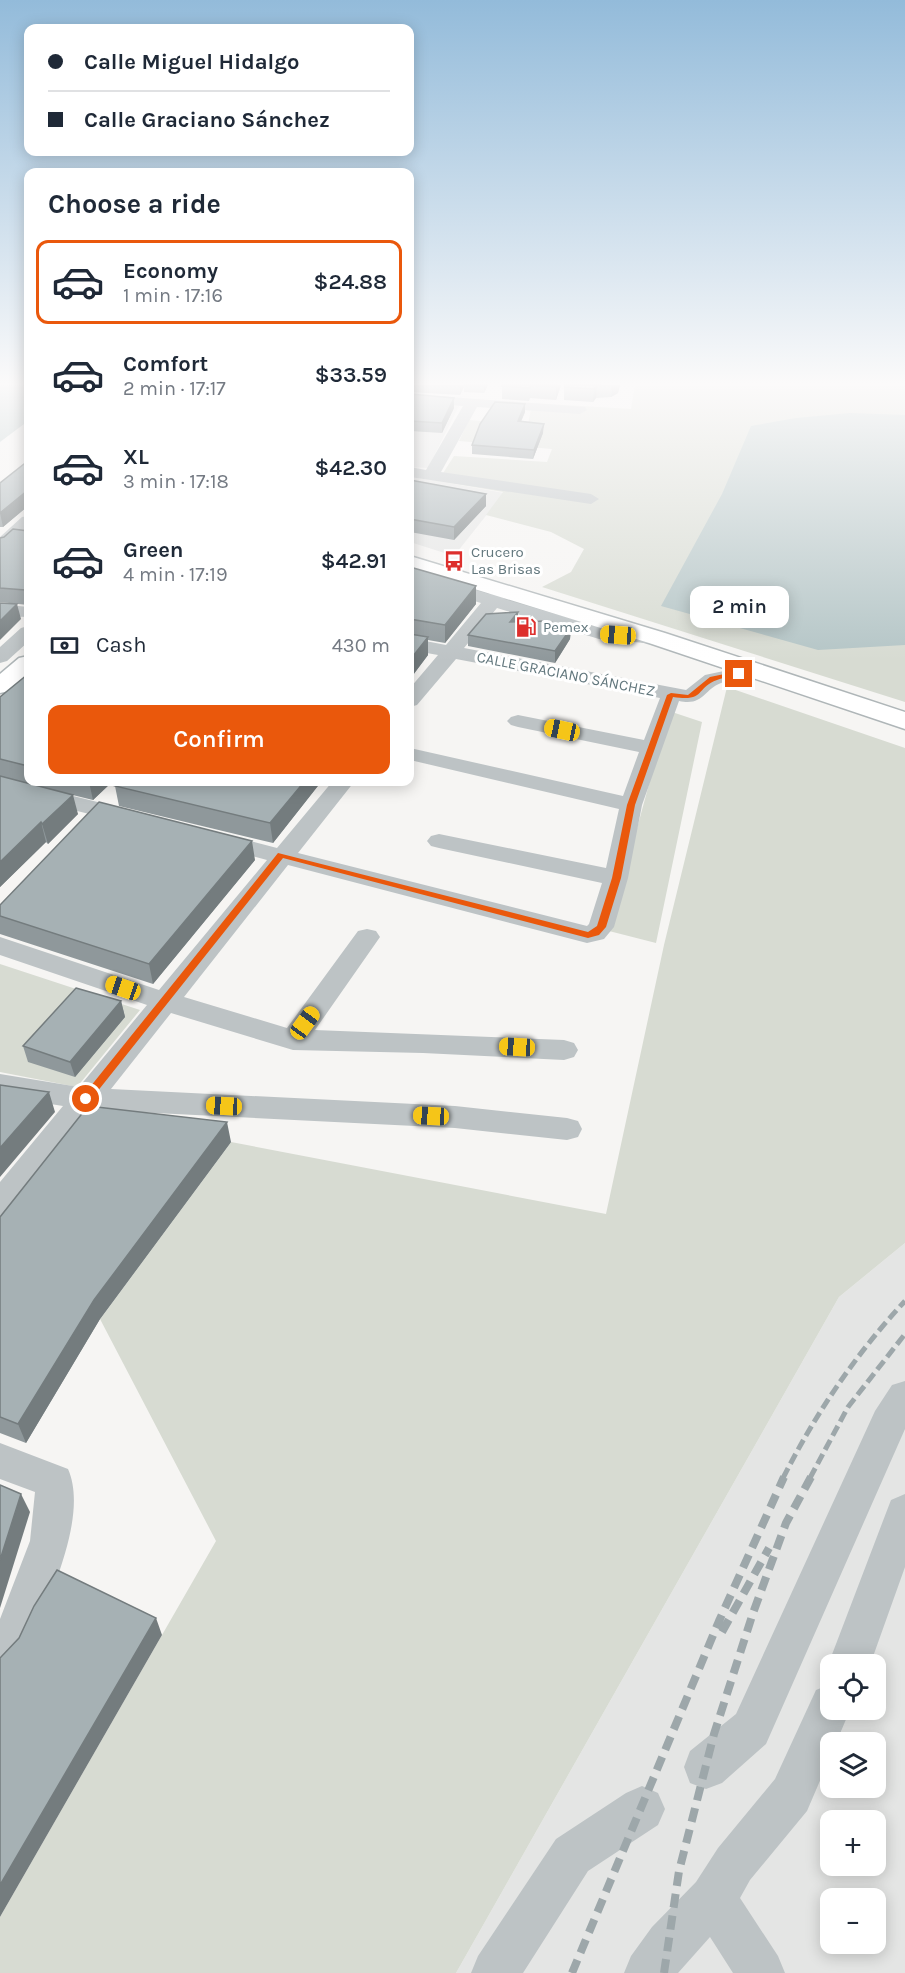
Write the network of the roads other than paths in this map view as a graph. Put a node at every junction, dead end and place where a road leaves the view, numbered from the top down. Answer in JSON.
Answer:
{"nodes":[{"id":1,"x":444,"y":477,"type":"edge"},
{"id":2,"x":591,"y":500,"type":"dead end"},
{"id":3,"x":24,"y":524,"type":"edge"},
{"id":4,"x":24,"y":538,"type":"edge"},
{"id":5,"x":4,"y":539,"type":"edge"},
{"id":6,"x":414,"y":551,"type":"edge"},
{"id":7,"x":414,"y":563,"type":"edge"},
{"id":8,"x":414,"y":577,"type":"edge"},
{"id":9,"x":496,"y":596,"type":"junction"},
{"id":10,"x":0,"y":610,"type":"edge"},
{"id":11,"x":24,"y":612,"type":"edge"},
{"id":12,"x":24,"y":636,"type":"edge"},
{"id":13,"x":414,"y":645,"type":"edge"},
{"id":14,"x":24,"y":648,"type":"edge"},
{"id":15,"x":450,"y":652,"type":"junction"},
{"id":16,"x":0,"y":657,"type":"edge"},
{"id":17,"x":24,"y":666,"type":"edge"},
{"id":18,"x":0,"y":668,"type":"edge"},
{"id":19,"x":715,"y":668,"type":"junction"},
{"id":20,"x":24,"y":681,"type":"edge"},
{"id":21,"x":0,"y":686,"type":"edge"},
{"id":22,"x":414,"y":695,"type":"edge"},
{"id":23,"x":671,"y":695,"type":"junction"},
{"id":24,"x":0,"y":700,"type":"edge"},
{"id":25,"x":905,"y":706,"type":"edge"},
{"id":26,"x":905,"y":721,"type":"edge"},
{"id":27,"x":518,"y":722,"type":"dead end"},
{"id":28,"x":650,"y":748,"type":"junction"},
{"id":29,"x":414,"y":755,"type":"edge"},
{"id":30,"x":0,"y":785,"type":"edge"},
{"id":31,"x":340,"y":786,"type":"edge"},
{"id":32,"x":120,"y":788,"type":"edge"},
{"id":33,"x":631,"y":805,"type":"junction"},
{"id":34,"x":90,"y":818,"type":"junction"},
{"id":35,"x":156,"y":824,"type":"edge"},
{"id":36,"x":201,"y":835,"type":"edge"},
{"id":37,"x":439,"y":841,"type":"dead end"},
{"id":38,"x":281,"y":855,"type":"junction"},
{"id":39,"x":616,"y":878,"type":"junction"},
{"id":40,"x":367,"y":937,"type":"dead end"},
{"id":41,"x":0,"y":946,"type":"edge"},
{"id":42,"x":164,"y":1001,"type":"junction"},
{"id":43,"x":293,"y":1040,"type":"junction"},
{"id":44,"x":564,"y":1050,"type":"dead end"},
{"id":45,"x":0,"y":1085,"type":"edge"},
{"id":46,"x":86,"y":1099,"type":"junction"},
{"id":47,"x":567,"y":1129,"type":"dead end"},
{"id":48,"x":0,"y":1205,"type":"edge"},
{"id":49,"x":905,"y":1397,"type":"edge"},
{"id":50,"x":0,"y":1461,"type":"edge"},
{"id":51,"x":905,"y":1513,"type":"edge"},
{"id":52,"x":853,"y":1654,"type":"edge"},
{"id":53,"x":0,"y":1655,"type":"edge"},
{"id":54,"x":824,"y":1720,"type":"edge"},
{"id":55,"x":706,"y":1767,"type":"dead end"},
{"id":56,"x":642,"y":1809,"type":"dead end"},
{"id":57,"x":713,"y":1899,"type":"junction"},
{"id":58,"x":495,"y":1973,"type":"edge"},
{"id":59,"x":648,"y":1973,"type":"edge"},
{"id":60,"x":761,"y":1973,"type":"edge"}],
"edges":[{"from":1,"to":2,"type":"street"},
{"from":3,"to":5,"type":"street"},
{"from":4,"to":5,"type":"street"},
{"from":6,"to":25,"type":"main road"},
{"from":7,"to":9,"type":"main road"},
{"from":8,"to":9,"type":"street"},
{"from":9,"to":15,"type":"street"},
{"from":9,"to":19,"type":"main road"},
{"from":10,"to":11,"type":"street"},
{"from":12,"to":16,"type":"street"},
{"from":13,"to":15,"type":"street","name":"CALLE GRACIANO SÁNCHEZ"},
{"from":14,"to":18,"type":"street"},
{"from":15,"to":22,"type":"street"},
{"from":15,"to":23,"type":"street","name":"CALLE GRACIANO SÁNCHEZ"},
{"from":17,"to":21,"type":"main road"},
{"from":19,"to":23,"type":"street","name":"CALLE GRACIANO SÁNCHEZ"},
{"from":19,"to":26,"type":"main road"},
{"from":20,"to":24,"type":"street"},
{"from":23,"to":28,"type":"street"},
{"from":27,"to":28,"type":"street"},
{"from":28,"to":33,"type":"street"},
{"from":29,"to":33,"type":"street"},
{"from":30,"to":34,"type":"street"},
{"from":31,"to":38,"type":"street"},
{"from":32,"to":34,"type":"street"},
{"from":33,"to":39,"type":"street"},
{"from":34,"to":35,"type":"street"},
{"from":36,"to":38,"type":"street"},
{"from":37,"to":39,"type":"street"},
{"from":38,"to":39,"type":"street"},
{"from":38,"to":42,"type":"street"},
{"from":40,"to":43,"type":"street"},
{"from":41,"to":42,"type":"street"},
{"from":42,"to":43,"type":"street"},
{"from":42,"to":46,"type":"street"},
{"from":43,"to":44,"type":"street"},
{"from":45,"to":46,"type":"street"},
{"from":46,"to":47,"type":"street"},
{"from":46,"to":48,"type":"street"},
{"from":49,"to":55,"type":"street"},
{"from":50,"to":53,"type":"street"},
{"from":51,"to":52,"type":"street"},
{"from":54,"to":57,"type":"street"},
{"from":56,"to":58,"type":"street"},
{"from":57,"to":59,"type":"street"},
{"from":57,"to":60,"type":"street"}]}
